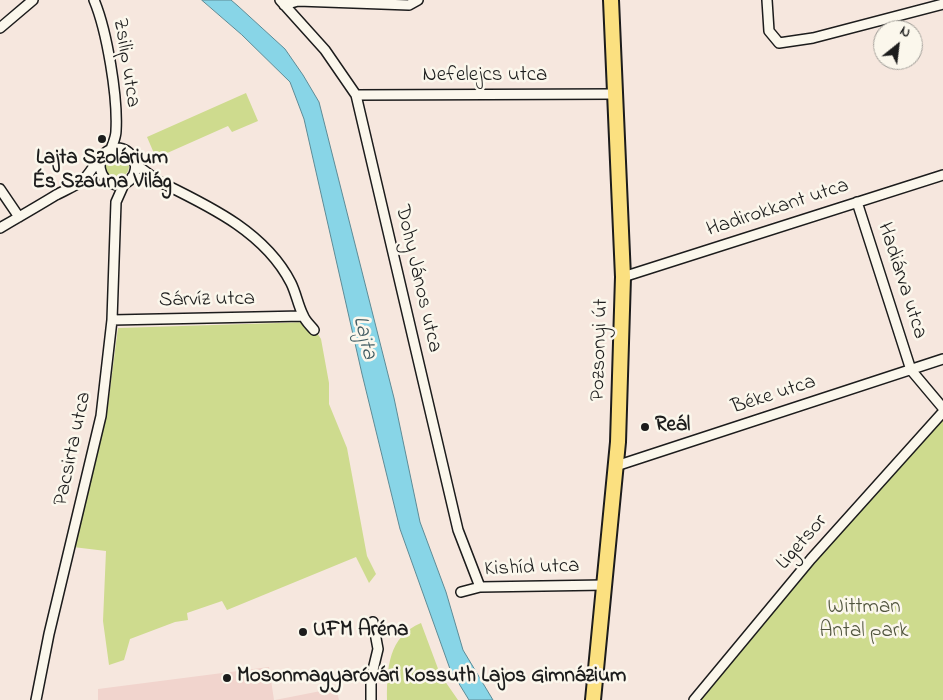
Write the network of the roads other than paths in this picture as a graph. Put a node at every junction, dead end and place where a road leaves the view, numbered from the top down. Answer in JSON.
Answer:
{"nodes":[{"id":1,"x":33,"y":0,"type":"edge"},
{"id":2,"x":94,"y":0,"type":"edge"},
{"id":3,"x":418,"y":0,"type":"edge"},
{"id":4,"x":611,"y":0,"type":"edge"},
{"id":5,"x":767,"y":0,"type":"edge"},
{"id":6,"x":282,"y":3,"type":"edge"},
{"id":7,"x":943,"y":4,"type":"edge"},
{"id":8,"x":0,"y":28,"type":"edge"},
{"id":9,"x":615,"y":94,"type":"junction"},
{"id":10,"x":356,"y":95,"type":"junction"},
{"id":11,"x":116,"y":133,"type":"junction"},
{"id":12,"x":111,"y":149,"type":"junction"},
{"id":13,"x":125,"y":150,"type":"junction"},
{"id":14,"x":101,"y":158,"type":"junction"},
{"id":15,"x":135,"y":164,"type":"junction"},
{"id":16,"x":943,"y":175,"type":"edge"},
{"id":17,"x":132,"y":177,"type":"junction"},
{"id":18,"x":83,"y":180,"type":"junction"},
{"id":19,"x":106,"y":181,"type":"junction"},
{"id":20,"x":160,"y":182,"type":"junction"},
{"id":21,"x":124,"y":184,"type":"junction"},
{"id":22,"x":0,"y":189,"type":"edge"},
{"id":23,"x":116,"y":202,"type":"junction"},
{"id":24,"x":857,"y":202,"type":"junction"},
{"id":25,"x":19,"y":217,"type":"junction"},
{"id":26,"x":0,"y":228,"type":"edge"},
{"id":27,"x":623,"y":277,"type":"junction"},
{"id":28,"x":303,"y":316,"type":"junction"},
{"id":29,"x":112,"y":320,"type":"junction"},
{"id":30,"x":314,"y":330,"type":"dead end"},
{"id":31,"x":943,"y":359,"type":"edge"},
{"id":32,"x":912,"y":370,"type":"junction"},
{"id":33,"x":943,"y":408,"type":"edge"},
{"id":34,"x":943,"y":412,"type":"edge"},
{"id":35,"x":616,"y":466,"type":"junction"},
{"id":36,"x":605,"y":584,"type":"junction"},
{"id":37,"x":480,"y":588,"type":"junction"},
{"id":38,"x":461,"y":592,"type":"dead end"},
{"id":39,"x":373,"y":622,"type":"dead end"},
{"id":40,"x":36,"y":700,"type":"edge"},
{"id":41,"x":371,"y":700,"type":"edge"},
{"id":42,"x":593,"y":700,"type":"edge"},
{"id":43,"x":694,"y":700,"type":"edge"}],
"edges":[{"from":1,"to":8,"type":"street"},
{"from":2,"to":11,"type":"street","name":"Zsilip utca"},
{"from":3,"to":6,"type":"street"},
{"from":4,"to":9,"type":"main road","name":"Pozsonyi út"},
{"from":5,"to":7,"type":"street"},
{"from":6,"to":10,"type":"street","name":"Dohy János utca"},
{"from":9,"to":10,"type":"street","name":"Nefelejcs utca"},
{"from":9,"to":27,"type":"main road","name":"Pozsonyi út"},
{"from":10,"to":37,"type":"street","name":"Dohy János utca"},
{"from":11,"to":12,"type":"street"},
{"from":11,"to":13,"type":"street"},
{"from":12,"to":13,"type":"street"},
{"from":12,"to":14,"type":"street"},
{"from":13,"to":15,"type":"street"},
{"from":14,"to":18,"type":"street"},
{"from":14,"to":19,"type":"street"},
{"from":15,"to":17,"type":"street"},
{"from":15,"to":20,"type":"street"},
{"from":16,"to":24,"type":"street","name":"Hadirokkant utca"},
{"from":17,"to":20,"type":"street"},
{"from":17,"to":21,"type":"street"},
{"from":18,"to":19,"type":"street"},
{"from":18,"to":25,"type":"street"},
{"from":19,"to":21,"type":"street"},
{"from":19,"to":23,"type":"street"},
{"from":20,"to":28,"type":"street"},
{"from":21,"to":23,"type":"street"},
{"from":22,"to":25,"type":"street"},
{"from":23,"to":29,"type":"street","name":"Pacsirta utca"},
{"from":24,"to":27,"type":"street","name":"Hadirokkant utca"},
{"from":24,"to":32,"type":"street","name":"Hadiárva utca"},
{"from":25,"to":26,"type":"street"},
{"from":27,"to":35,"type":"main road","name":"Pozsonyi út"},
{"from":28,"to":29,"type":"street","name":"Sárvíz utca"},
{"from":28,"to":30,"type":"street"},
{"from":29,"to":40,"type":"street","name":"Pacsirta utca"},
{"from":31,"to":32,"type":"street","name":"Béke utca"},
{"from":32,"to":33,"type":"street"},
{"from":32,"to":35,"type":"street","name":"Béke utca"},
{"from":34,"to":43,"type":"street","name":"Ligetsor"},
{"from":35,"to":36,"type":"main road","name":"Pozsonyi út"},
{"from":36,"to":37,"type":"street","name":"Kishíd utca"},
{"from":36,"to":42,"type":"main road","name":"Pozsonyi út"},
{"from":37,"to":38,"type":"street","name":"Kishíd utca"},
{"from":39,"to":41,"type":"street"}]}
